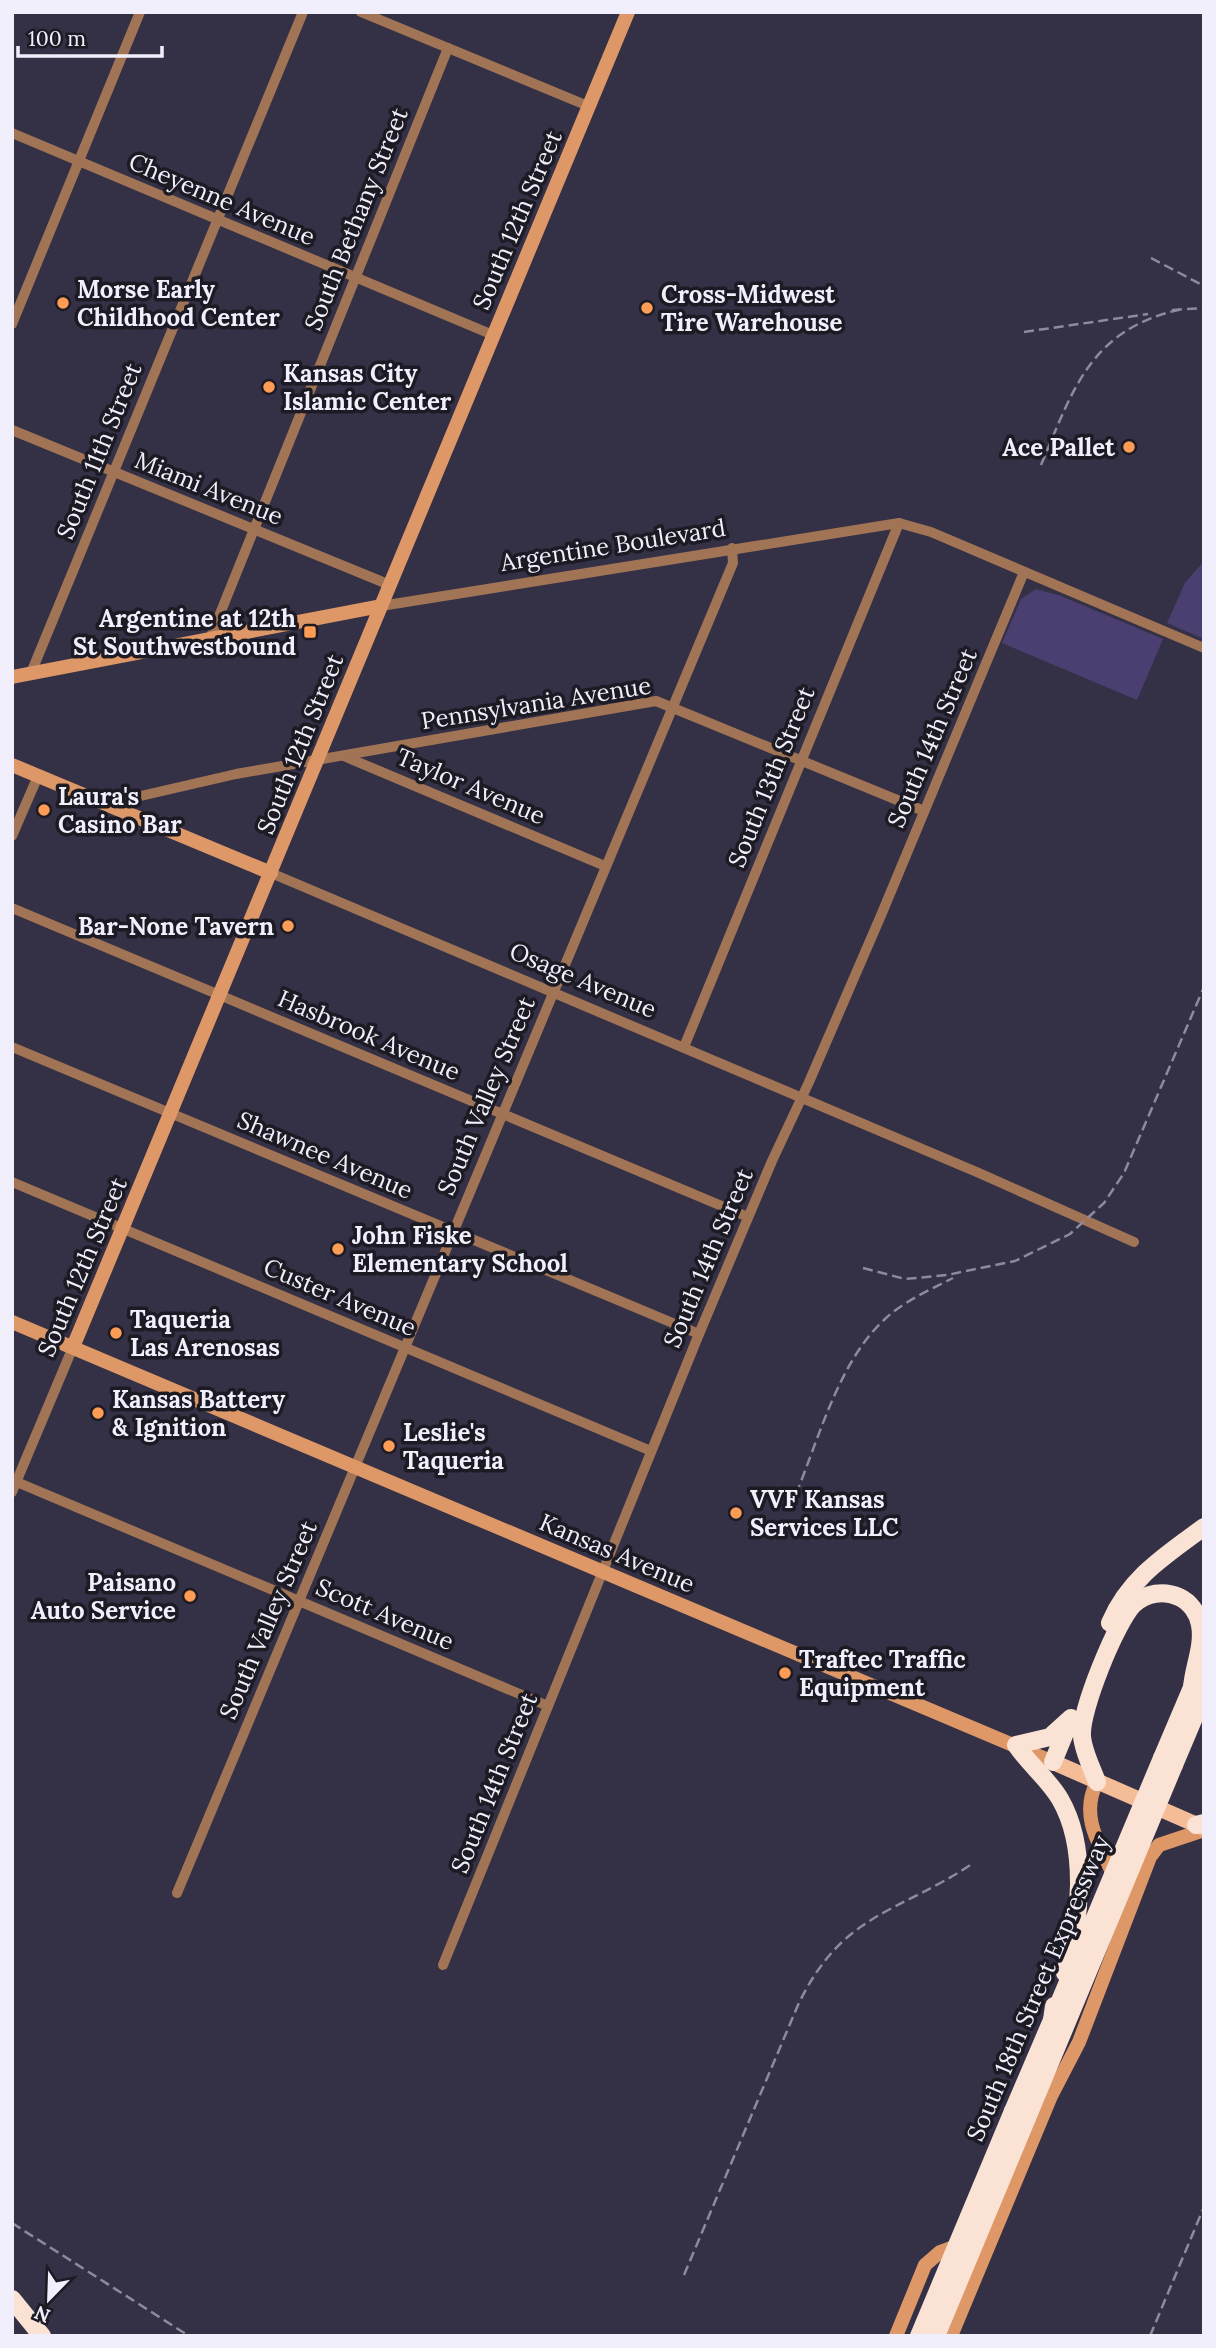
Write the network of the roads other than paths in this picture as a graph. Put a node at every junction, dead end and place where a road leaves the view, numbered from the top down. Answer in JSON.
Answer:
{"nodes":[{"id":1,"x":140,"y":12,"type":"edge"},
{"id":2,"x":303,"y":12,"type":"edge"},
{"id":3,"x":361,"y":12,"type":"edge"},
{"id":4,"x":628,"y":12,"type":"edge"},
{"id":5,"x":448,"y":48,"type":"junction"},
{"id":6,"x":588,"y":106,"type":"junction"},
{"id":7,"x":12,"y":133,"type":"edge"},
{"id":8,"x":80,"y":162,"type":"junction"},
{"id":9,"x":217,"y":219,"type":"junction"},
{"id":10,"x":355,"y":278,"type":"junction"},
{"id":11,"x":12,"y":324,"type":"edge"},
{"id":12,"x":493,"y":335,"type":"junction"},
{"id":13,"x":12,"y":430,"type":"edge"},
{"id":14,"x":113,"y":471,"type":"junction"},
{"id":15,"x":899,"y":523,"type":"junction"},
{"id":16,"x":253,"y":530,"type":"junction"},
{"id":17,"x":732,"y":548,"type":"junction"},
{"id":18,"x":1024,"y":572,"type":"junction"},
{"id":19,"x":390,"y":585,"type":"junction"},
{"id":20,"x":381,"y":606,"type":"junction"},
{"id":21,"x":209,"y":640,"type":"junction"},
{"id":22,"x":1204,"y":648,"type":"edge"},
{"id":23,"x":31,"y":673,"type":"junction"},
{"id":24,"x":12,"y":677,"type":"edge"},
{"id":25,"x":671,"y":706,"type":"junction"},
{"id":26,"x":345,"y":756,"type":"junction"},
{"id":27,"x":318,"y":760,"type":"junction"},
{"id":28,"x":801,"y":760,"type":"junction"},
{"id":29,"x":12,"y":765,"type":"edge"},
{"id":30,"x":38,"y":776,"type":"junction"},
{"id":31,"x":106,"y":804,"type":"junction"},
{"id":32,"x":924,"y":811,"type":"junction"},
{"id":33,"x":12,"y":836,"type":"edge"},
{"id":34,"x":605,"y":866,"type":"junction"},
{"id":35,"x":271,"y":873,"type":"junction"},
{"id":36,"x":12,"y":908,"type":"edge"},
{"id":37,"x":552,"y":991,"type":"junction"},
{"id":38,"x":220,"y":994,"type":"junction"},
{"id":39,"x":12,"y":1047,"type":"edge"},
{"id":40,"x":684,"y":1047,"type":"junction"},
{"id":41,"x":801,"y":1099,"type":"junction"},
{"id":42,"x":171,"y":1114,"type":"junction"},
{"id":43,"x":502,"y":1114,"type":"junction"},
{"id":44,"x":12,"y":1182,"type":"edge"},
{"id":45,"x":748,"y":1217,"type":"junction"},
{"id":46,"x":123,"y":1228,"type":"junction"},
{"id":47,"x":452,"y":1231,"type":"junction"},
{"id":48,"x":1133,"y":1242,"type":"dead end"},
{"id":49,"x":12,"y":1322,"type":"edge"},
{"id":50,"x":699,"y":1334,"type":"junction"},
{"id":51,"x":73,"y":1347,"type":"junction"},
{"id":52,"x":404,"y":1347,"type":"junction"},
{"id":53,"x":651,"y":1451,"type":"junction"},
{"id":54,"x":355,"y":1466,"type":"junction"},
{"id":55,"x":15,"y":1481,"type":"edge"},
{"id":56,"x":12,"y":1492,"type":"edge"},
{"id":57,"x":1204,"y":1527,"type":"edge"},
{"id":58,"x":601,"y":1571,"type":"junction"},
{"id":59,"x":299,"y":1601,"type":"junction"},
{"id":60,"x":1204,"y":1659,"type":"edge"},
{"id":61,"x":1198,"y":1691,"type":"edge"},
{"id":62,"x":548,"y":1706,"type":"junction"},
{"id":63,"x":1071,"y":1718,"type":"junction"},
{"id":64,"x":1016,"y":1745,"type":"junction"},
{"id":65,"x":1168,"y":1761,"type":"junction"},
{"id":66,"x":1053,"y":1762,"type":"junction"},
{"id":67,"x":1097,"y":1782,"type":"junction"},
{"id":68,"x":1202,"y":1827,"type":"edge"},
{"id":69,"x":177,"y":1893,"type":"dead end"},
{"id":70,"x":443,"y":1965,"type":"dead end"},
{"id":71,"x":1052,"y":2020,"type":"junction"},
{"id":72,"x":12,"y":2299,"type":"edge"},
{"id":73,"x":41,"y":2336,"type":"edge"},
{"id":74,"x":896,"y":2336,"type":"edge"},
{"id":75,"x":919,"y":2336,"type":"edge"},
{"id":76,"x":936,"y":2336,"type":"edge"},
{"id":77,"x":951,"y":2336,"type":"edge"}],
"edges":[{"from":1,"to":8,"type":"street"},
{"from":2,"to":9,"type":"street","name":"South 11th Street"},
{"from":3,"to":5,"type":"street"},
{"from":4,"to":6,"type":"street","name":"South 12th Street"},
{"from":5,"to":6,"type":"street"},
{"from":5,"to":10,"type":"street","name":"South Bethany Street"},
{"from":6,"to":12,"type":"street","name":"South 12th Street"},
{"from":7,"to":8,"type":"street","name":"Cheyenne Avenue"},
{"from":8,"to":9,"type":"street","name":"Cheyenne Avenue"},
{"from":8,"to":11,"type":"street"},
{"from":9,"to":10,"type":"street","name":"Cheyenne Avenue"},
{"from":9,"to":14,"type":"street","name":"South 11th Street"},
{"from":10,"to":12,"type":"street","name":"Cheyenne Avenue"},
{"from":10,"to":16,"type":"street","name":"South Bethany Street"},
{"from":12,"to":19,"type":"street","name":"South 12th Street"},
{"from":13,"to":14,"type":"street","name":"Miami Avenue"},
{"from":14,"to":16,"type":"street","name":"Miami Avenue"},
{"from":14,"to":23,"type":"street","name":"South 11th Street"},
{"from":15,"to":17,"type":"street","name":"Argentine Boulevard"},
{"from":15,"to":18,"type":"street","name":"Argentine Boulevard"},
{"from":15,"to":28,"type":"street","name":"South 13th Street"},
{"from":16,"to":19,"type":"street","name":"Miami Avenue"},
{"from":16,"to":21,"type":"street","name":"South Bethany Street"},
{"from":17,"to":20,"type":"street","name":"Argentine Boulevard"},
{"from":17,"to":25,"type":"street","name":"South Valley Street"},
{"from":18,"to":22,"type":"street","name":"Argentine Boulevard"},
{"from":18,"to":32,"type":"street","name":"South 14th Street"},
{"from":19,"to":20,"type":"street","name":"South 12th Street"},
{"from":20,"to":21,"type":"street","name":"Argentine Boulevard"},
{"from":20,"to":27,"type":"street","name":"South 12th Street"},
{"from":21,"to":23,"type":"street","name":"Argentine Boulevard"},
{"from":23,"to":24,"type":"street","name":"Argentine Boulevard"},
{"from":25,"to":26,"type":"street","name":"Pennsylvania Avenue"},
{"from":25,"to":28,"type":"street","name":"Pennsylvania Avenue"},
{"from":25,"to":34,"type":"street","name":"South Valley Street"},
{"from":26,"to":27,"type":"street"},
{"from":26,"to":34,"type":"street","name":"Taylor Avenue"},
{"from":27,"to":31,"type":"street"},
{"from":27,"to":35,"type":"street","name":"South 12th Street"},
{"from":28,"to":32,"type":"street","name":"Pennsylvania Avenue"},
{"from":28,"to":40,"type":"street","name":"South 13th Street"},
{"from":29,"to":30,"type":"street","name":"Osage Avenue"},
{"from":30,"to":31,"type":"street","name":"Osage Avenue"},
{"from":30,"to":33,"type":"street"},
{"from":31,"to":35,"type":"street","name":"Osage Avenue"},
{"from":32,"to":41,"type":"street","name":"South 14th Street"},
{"from":34,"to":37,"type":"street","name":"South Valley Street"},
{"from":35,"to":37,"type":"street","name":"Osage Avenue"},
{"from":35,"to":38,"type":"street","name":"South 12th Street"},
{"from":36,"to":38,"type":"street","name":"Hasbrook Avenue"},
{"from":37,"to":40,"type":"street","name":"Osage Avenue"},
{"from":37,"to":43,"type":"street","name":"South Valley Street"},
{"from":38,"to":42,"type":"street","name":"South 12th Street"},
{"from":38,"to":43,"type":"street","name":"Hasbrook Avenue"},
{"from":39,"to":42,"type":"street","name":"Shawnee Avenue"},
{"from":40,"to":41,"type":"street","name":"Osage Avenue"},
{"from":41,"to":45,"type":"street","name":"South 14th Street"},
{"from":41,"to":48,"type":"street","name":"Osage Avenue"},
{"from":42,"to":46,"type":"street","name":"South 12th Street"},
{"from":42,"to":47,"type":"street","name":"Shawnee Avenue"},
{"from":43,"to":45,"type":"street","name":"Hasbrook Avenue"},
{"from":43,"to":47,"type":"street","name":"South Valley Street"},
{"from":44,"to":46,"type":"street","name":"Custer Avenue"},
{"from":45,"to":50,"type":"street","name":"South 14th Street"},
{"from":46,"to":51,"type":"street","name":"South 12th Street"},
{"from":46,"to":52,"type":"street","name":"Custer Avenue"},
{"from":47,"to":50,"type":"street","name":"Shawnee Avenue"},
{"from":47,"to":52,"type":"street","name":"South Valley Street"},
{"from":49,"to":51,"type":"street","name":"Kansas Avenue"},
{"from":50,"to":53,"type":"street","name":"South 14th Street"},
{"from":51,"to":54,"type":"street","name":"Kansas Avenue"},
{"from":51,"to":55,"type":"street","name":"South 12th Street"},
{"from":52,"to":53,"type":"street","name":"Custer Avenue"},
{"from":52,"to":54,"type":"street","name":"South Valley Street"},
{"from":53,"to":58,"type":"street","name":"South 14th Street"},
{"from":54,"to":58,"type":"street","name":"Kansas Avenue"},
{"from":54,"to":59,"type":"street","name":"South Valley Street"},
{"from":55,"to":56,"type":"street","name":"South 12th Street"},
{"from":55,"to":59,"type":"street","name":"Scott Avenue"},
{"from":57,"to":63,"type":"highway"},
{"from":58,"to":62,"type":"street","name":"South 14th Street"},
{"from":58,"to":64,"type":"street","name":"Kansas Avenue"},
{"from":59,"to":62,"type":"street","name":"Scott Avenue"},
{"from":59,"to":69,"type":"street","name":"South Valley Street"},
{"from":60,"to":61,"type":"highway","name":"South 18th Street Expressway"},
{"from":61,"to":65,"type":"highway","name":"South 18th Street Expressway"},
{"from":61,"to":67,"type":"highway"},
{"from":62,"to":70,"type":"street","name":"South 14th Street"},
{"from":63,"to":64,"type":"highway"},
{"from":63,"to":66,"type":"highway"},
{"from":64,"to":66,"type":"street","name":"Kansas Avenue"},
{"from":64,"to":71,"type":"highway","bridge":true},
{"from":65,"to":71,"type":"highway","name":"South 18th Street Expressway","bridge":true},
{"from":65,"to":76,"type":"highway","name":"South 18th Street Expressway","bridge":true},
{"from":66,"to":67,"type":"main road","name":"Kansas Avenue"},
{"from":67,"to":68,"type":"main road","name":"Kansas Avenue"},
{"from":67,"to":74,"type":"street"},
{"from":68,"to":77,"type":"street"},
{"from":71,"to":75,"type":"highway","name":"South 18th Street Expressway","bridge":true},
{"from":72,"to":73,"type":"highway"}]}
